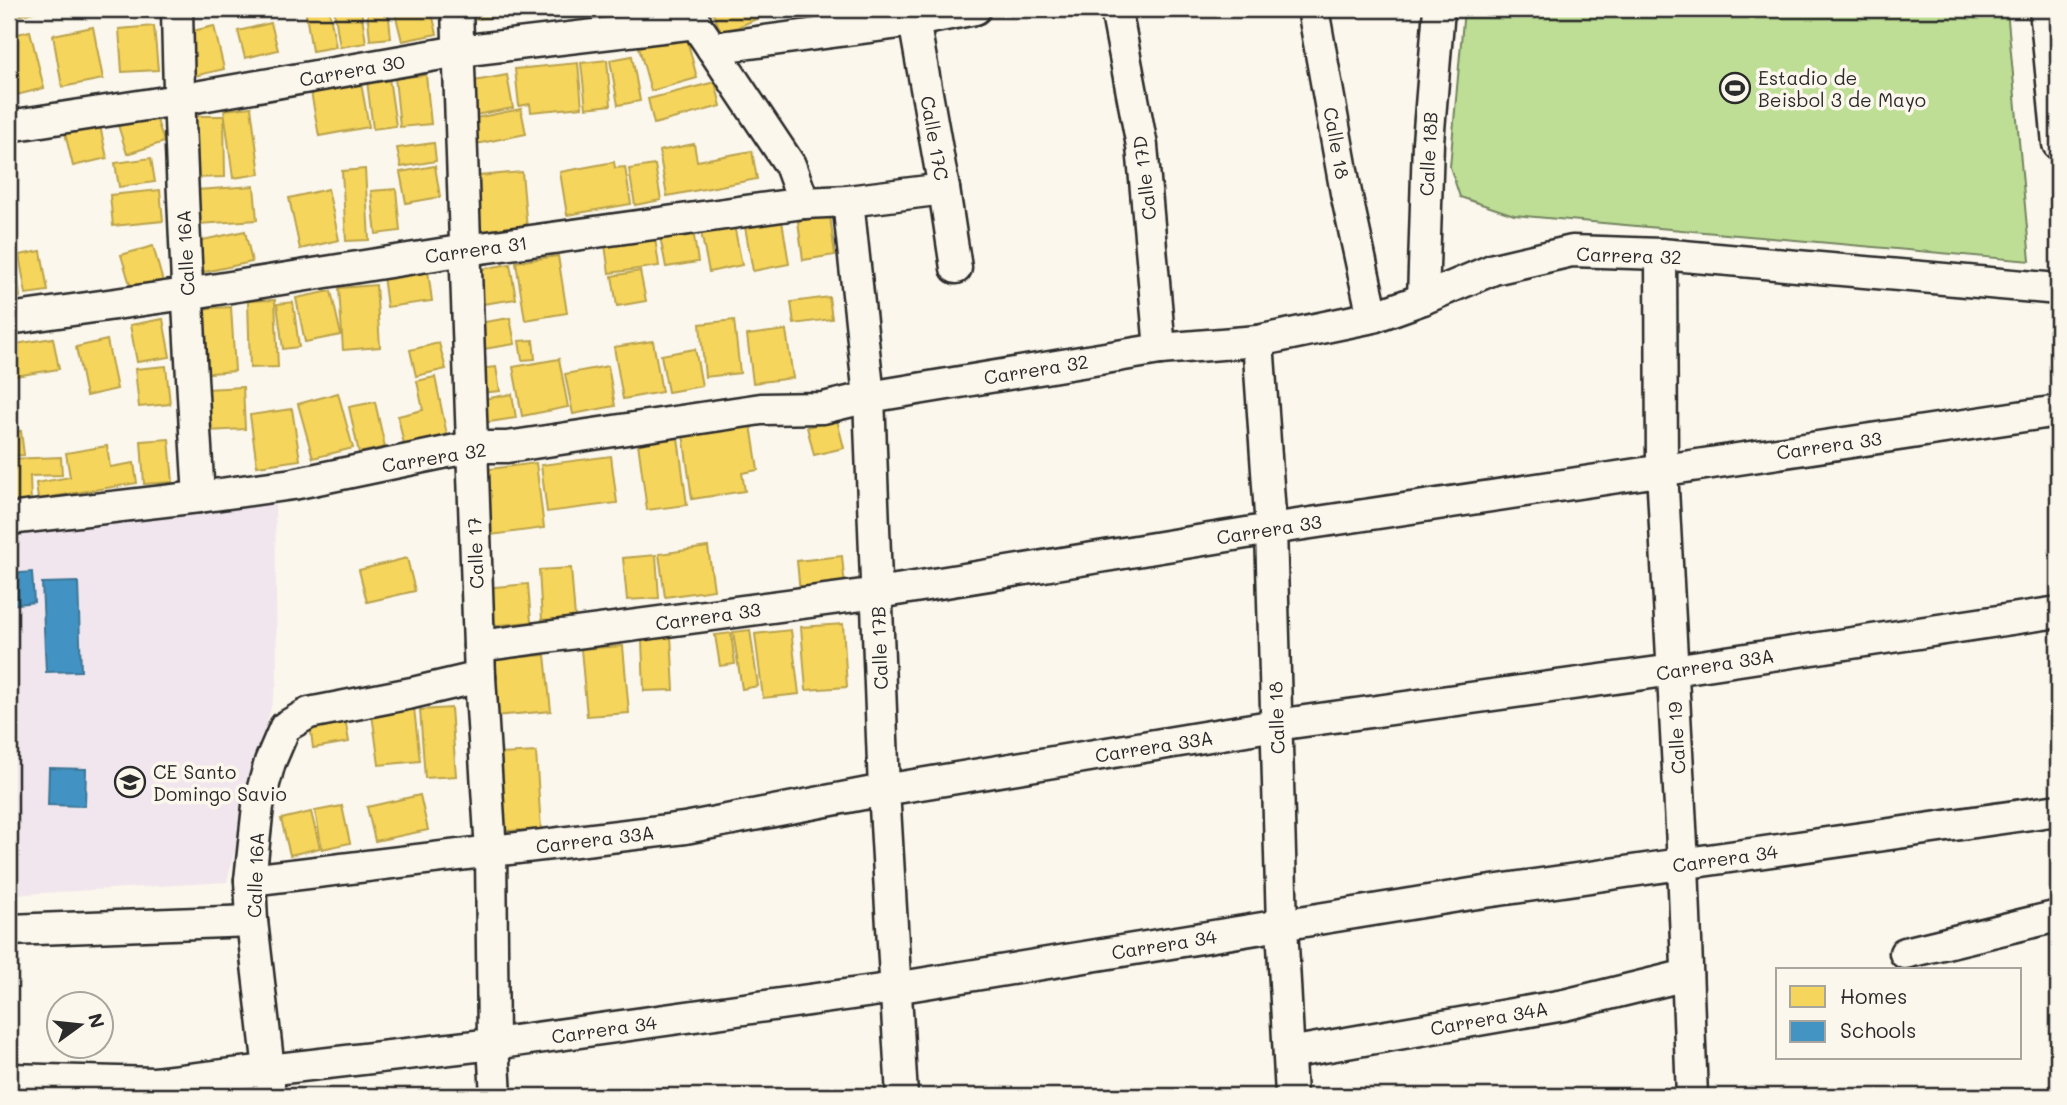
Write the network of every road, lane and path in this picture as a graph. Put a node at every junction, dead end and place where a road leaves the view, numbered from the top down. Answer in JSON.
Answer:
{"nodes":[{"id":1,"x":177,"y":9,"type":"edge"},
{"id":2,"x":457,"y":9,"type":"edge"},
{"id":3,"x":975,"y":9,"type":"edge"},
{"id":4,"x":1116,"y":9,"type":"edge"},
{"id":5,"x":1313,"y":9,"type":"edge"},
{"id":6,"x":1439,"y":9,"type":"edge"},
{"id":7,"x":2045,"y":9,"type":"edge"},
{"id":8,"x":914,"y":15,"type":"edge"},
{"id":9,"x":808,"y":21,"type":"edge"},
{"id":10,"x":697,"y":27,"type":"edge"},
{"id":11,"x":459,"y":51,"type":"junction"},
{"id":12,"x":178,"y":100,"type":"junction"},
{"id":13,"x":9,"y":126,"type":"edge"},
{"id":14,"x":2058,"y":144,"type":"edge"},
{"id":15,"x":944,"y":189,"type":"junction"},
{"id":16,"x":848,"y":201,"type":"junction"},
{"id":17,"x":804,"y":203,"type":"junction"},
{"id":18,"x":466,"y":250,"type":"junction"},
{"id":19,"x":1661,"y":254,"type":"junction"},
{"id":20,"x":956,"y":268,"type":"dead end"},
{"id":21,"x":2058,"y":289,"type":"edge"},
{"id":22,"x":186,"y":294,"type":"junction"},
{"id":23,"x":1423,"y":299,"type":"junction"},
{"id":24,"x":1373,"y":317,"type":"junction"},
{"id":25,"x":9,"y":319,"type":"edge"},
{"id":26,"x":1258,"y":341,"type":"junction"},
{"id":27,"x":1160,"y":349,"type":"junction"},
{"id":28,"x":869,"y":397,"type":"junction"},
{"id":29,"x":2058,"y":411,"type":"edge"},
{"id":30,"x":471,"y":447,"type":"junction"},
{"id":31,"x":1662,"y":470,"type":"junction"},
{"id":32,"x":199,"y":497,"type":"junction"},
{"id":33,"x":9,"y":519,"type":"edge"},
{"id":34,"x":1271,"y":529,"type":"junction"},
{"id":35,"x":878,"y":593,"type":"junction"},
{"id":36,"x":2058,"y":612,"type":"edge"},
{"id":37,"x":479,"y":646,"type":"junction"},
{"id":38,"x":1673,"y":670,"type":"junction"},
{"id":39,"x":480,"y":677,"type":"junction"},
{"id":40,"x":1276,"y":725,"type":"junction"},
{"id":41,"x":884,"y":790,"type":"junction"},
{"id":42,"x":2058,"y":810,"type":"edge"},
{"id":43,"x":491,"y":851,"type":"junction"},
{"id":44,"x":1683,"y":864,"type":"junction"},
{"id":45,"x":250,"y":880,"type":"junction"},
{"id":46,"x":2058,"y":916,"type":"edge"},
{"id":47,"x":252,"y":921,"type":"junction"},
{"id":48,"x":1282,"y":926,"type":"junction"},
{"id":49,"x":9,"y":930,"type":"edge"},
{"id":50,"x":1905,"y":953,"type":"dead end"},
{"id":51,"x":1687,"y":975,"type":"junction"},
{"id":52,"x":895,"y":988,"type":"junction"},
{"id":53,"x":493,"y":1044,"type":"junction"},
{"id":54,"x":1289,"y":1053,"type":"junction"},
{"id":55,"x":9,"y":1079,"type":"edge"},
{"id":56,"x":269,"y":1083,"type":"edge"},
{"id":57,"x":496,"y":1096,"type":"edge"},
{"id":58,"x":902,"y":1096,"type":"edge"},
{"id":59,"x":1291,"y":1096,"type":"edge"},
{"id":60,"x":1692,"y":1096,"type":"edge"}],
"edges":[{"from":1,"to":12,"type":"street","name":"Calle 16A"},
{"from":2,"to":11,"type":"street","name":"Calle 17"},
{"from":3,"to":8,"type":"street","name":"Carrera 30"},
{"from":4,"to":27,"type":"street","name":"Calle 17D"},
{"from":5,"to":24,"type":"street","name":"Calle 18"},
{"from":6,"to":23,"type":"street","name":"Calle 18B"},
{"from":7,"to":14,"type":"street"},
{"from":8,"to":9,"type":"street","name":"Carrera 30"},
{"from":8,"to":15,"type":"street","name":"Calle 17C"},
{"from":9,"to":10,"type":"street","name":"Carrera 30"},
{"from":10,"to":11,"type":"street","name":"Carrera 30"},
{"from":10,"to":17,"type":"street"},
{"from":11,"to":12,"type":"street","name":"Carrera 30"},
{"from":11,"to":18,"type":"street","name":"Calle 17"},
{"from":12,"to":13,"type":"street","name":"Carrera 30"},
{"from":12,"to":22,"type":"street","name":"Calle 16A"},
{"from":15,"to":16,"type":"street","name":"Carrera 31"},
{"from":15,"to":20,"type":"street","name":"Calle 17C"},
{"from":16,"to":17,"type":"street","name":"Carrera 31"},
{"from":16,"to":28,"type":"street","name":"Calle 17B"},
{"from":17,"to":18,"type":"street","name":"Carrera 31"},
{"from":18,"to":22,"type":"street","name":"Carrera 31"},
{"from":18,"to":30,"type":"street","name":"Calle 17"},
{"from":19,"to":21,"type":"street","name":"Carrera 32"},
{"from":19,"to":23,"type":"street","name":"Carrera 32"},
{"from":19,"to":31,"type":"street","name":"Calle 19"},
{"from":22,"to":25,"type":"street","name":"Carrera 31"},
{"from":22,"to":32,"type":"street","name":"Calle 16A"},
{"from":23,"to":24,"type":"street","name":"Carrera 32"},
{"from":24,"to":26,"type":"street","name":"Carrera 32"},
{"from":26,"to":27,"type":"street","name":"Carrera 32"},
{"from":26,"to":34,"type":"street","name":"Calle 18"},
{"from":27,"to":28,"type":"street","name":"Carrera 32"},
{"from":28,"to":30,"type":"street","name":"Carrera 32"},
{"from":28,"to":35,"type":"street","name":"Calle 17B"},
{"from":29,"to":31,"type":"street","name":"Carrera 33"},
{"from":30,"to":32,"type":"street","name":"Carrera 32"},
{"from":30,"to":37,"type":"street","name":"Calle 17"},
{"from":31,"to":34,"type":"street","name":"Carrera 33"},
{"from":31,"to":38,"type":"street","name":"Calle 19"},
{"from":32,"to":33,"type":"street","name":"Carrera 32"},
{"from":34,"to":35,"type":"street","name":"Carrera 33"},
{"from":34,"to":40,"type":"street","name":"Calle 18"},
{"from":35,"to":37,"type":"street","name":"Carrera 33"},
{"from":35,"to":41,"type":"street","name":"Calle 17B"},
{"from":36,"to":38,"type":"street","name":"Carrera 33A"},
{"from":37,"to":39,"type":"street","name":"Calle 17"},
{"from":38,"to":40,"type":"street","name":"Carrera 33A"},
{"from":38,"to":44,"type":"street","name":"Calle 19"},
{"from":39,"to":43,"type":"street","name":"Calle 17"},
{"from":39,"to":45,"type":"street","name":"Calle 16A"},
{"from":40,"to":41,"type":"street","name":"Carrera 33A"},
{"from":40,"to":48,"type":"street","name":"Calle 18"},
{"from":41,"to":43,"type":"street","name":"Carrera 33A"},
{"from":41,"to":52,"type":"street","name":"Calle 17B"},
{"from":42,"to":44,"type":"street","name":"Carrera 34"},
{"from":43,"to":45,"type":"street","name":"Carrera 33A"},
{"from":43,"to":53,"type":"street","name":"Calle 17"},
{"from":44,"to":48,"type":"street","name":"Carrera 34"},
{"from":44,"to":51,"type":"street","name":"Calle 19"},
{"from":45,"to":47,"type":"street","name":"Calle 16A"},
{"from":46,"to":50,"type":"street"},
{"from":47,"to":49,"type":"street"},
{"from":47,"to":56,"type":"street","name":"Calle 16A"},
{"from":48,"to":52,"type":"street","name":"Carrera 34"},
{"from":48,"to":54,"type":"street","name":"Calle 18"},
{"from":51,"to":54,"type":"street","name":"Carrera 34A"},
{"from":51,"to":60,"type":"street","name":"Calle 19"},
{"from":52,"to":53,"type":"street","name":"Carrera 34"},
{"from":52,"to":58,"type":"street","name":"Calle 17B"},
{"from":53,"to":56,"type":"street","name":"Carrera 34"},
{"from":53,"to":57,"type":"street","name":"Calle 17"},
{"from":54,"to":59,"type":"street","name":"Calle 18"},
{"from":55,"to":56,"type":"street","name":"Carrera 34"}]}
